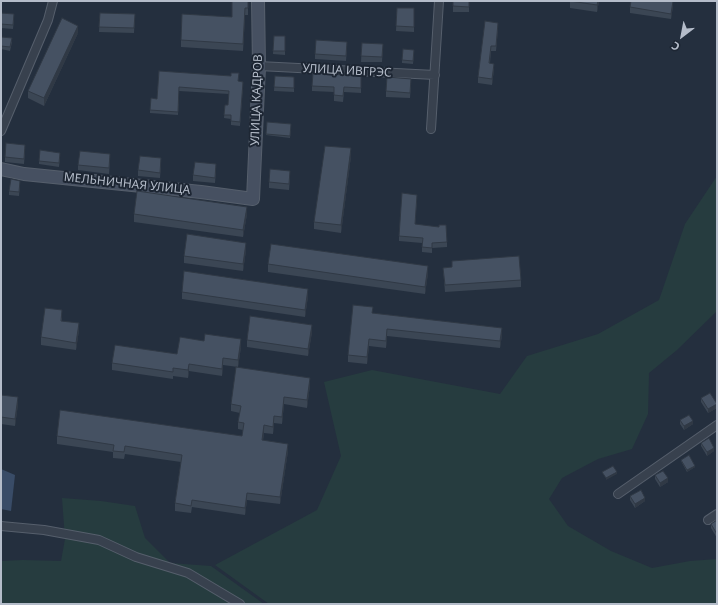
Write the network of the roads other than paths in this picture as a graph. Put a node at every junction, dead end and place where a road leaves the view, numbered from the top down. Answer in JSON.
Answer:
{"nodes":[{"id":1,"x":53,"y":1,"type":"edge"},
{"id":2,"x":258,"y":1,"type":"edge"},
{"id":3,"x":439,"y":1,"type":"edge"},
{"id":4,"x":259,"y":66,"type":"junction"},
{"id":5,"x":435,"y":75,"type":"junction"},
{"id":6,"x":431,"y":129,"type":"dead end"},
{"id":7,"x":1,"y":131,"type":"edge"},
{"id":8,"x":1,"y":169,"type":"edge"},
{"id":9,"x":253,"y":199,"type":"joint"},
{"id":10,"x":717,"y":425,"type":"edge"},
{"id":11,"x":618,"y":494,"type":"dead end"},
{"id":12,"x":717,"y":514,"type":"edge"},
{"id":13,"x":708,"y":520,"type":"dead end"},
{"id":14,"x":1,"y":526,"type":"edge"},
{"id":15,"x":240,"y":604,"type":"edge"}],
"edges":[{"from":1,"to":7,"type":"street"},
{"from":2,"to":4,"type":"street","name":"УЛИЦА КАДРОВ"},
{"from":3,"to":5,"type":"street"},
{"from":4,"to":5,"type":"street","name":"УЛИЦА ИВГРЭС"},
{"from":4,"to":9,"type":"street","name":"УЛИЦА КАДРОВ"},
{"from":5,"to":6,"type":"street"},
{"from":8,"to":9,"type":"street","name":"МЕЛЬНИЧНАЯ УЛИЦА"},
{"from":10,"to":11,"type":"street"},
{"from":12,"to":13,"type":"street"},
{"from":14,"to":15,"type":"street"}]}
